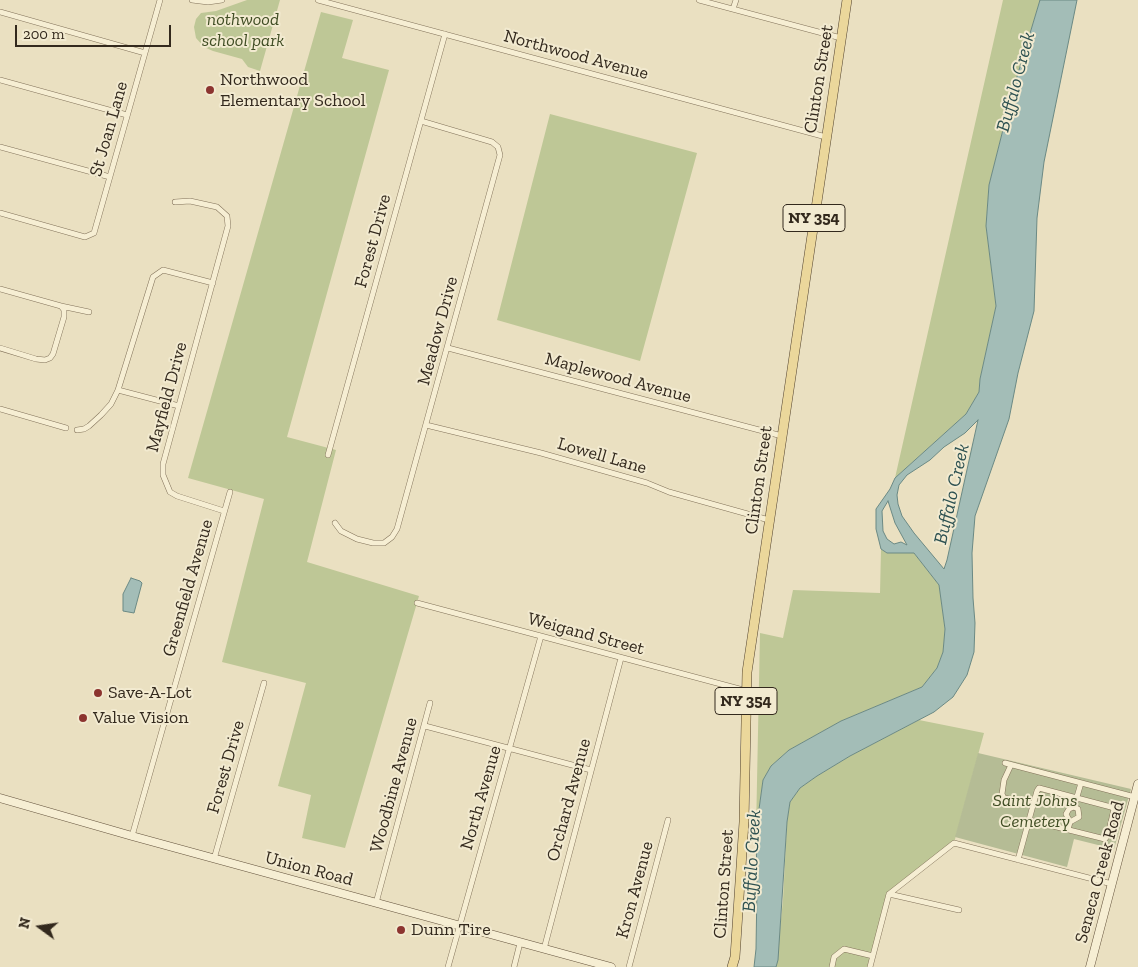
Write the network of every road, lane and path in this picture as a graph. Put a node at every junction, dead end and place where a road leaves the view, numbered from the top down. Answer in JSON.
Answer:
{"nodes":[{"id":1,"x":160,"y":0,"type":"edge"},
{"id":2,"x":194,"y":0,"type":"edge"},
{"id":3,"x":222,"y":0,"type":"edge"},
{"id":4,"x":318,"y":0,"type":"edge"},
{"id":5,"x":699,"y":0,"type":"edge"},
{"id":6,"x":736,"y":0,"type":"edge"},
{"id":7,"x":847,"y":0,"type":"edge"},
{"id":8,"x":733,"y":9,"type":"junction"},
{"id":9,"x":0,"y":12,"type":"edge"},
{"id":10,"x":445,"y":34,"type":"junction"},
{"id":11,"x":842,"y":38,"type":"junction"},
{"id":12,"x":145,"y":53,"type":"junction"},
{"id":13,"x":0,"y":80,"type":"edge"},
{"id":14,"x":127,"y":115,"type":"junction"},
{"id":15,"x":421,"y":122,"type":"junction"},
{"id":16,"x":826,"y":137,"type":"junction"},
{"id":17,"x":0,"y":147,"type":"edge"},
{"id":18,"x":110,"y":177,"type":"junction"},
{"id":19,"x":175,"y":202,"type":"dead end"},
{"id":20,"x":0,"y":213,"type":"edge"},
{"id":21,"x":213,"y":283,"type":"junction"},
{"id":22,"x":0,"y":289,"type":"edge"},
{"id":23,"x":61,"y":306,"type":"junction"},
{"id":24,"x":89,"y":312,"type":"dead end"},
{"id":25,"x":0,"y":348,"type":"edge"},
{"id":26,"x":448,"y":348,"type":"junction"},
{"id":27,"x":118,"y":390,"type":"junction"},
{"id":28,"x":179,"y":406,"type":"junction"},
{"id":29,"x":0,"y":409,"type":"edge"},
{"id":30,"x":426,"y":425,"type":"junction"},
{"id":31,"x":66,"y":428,"type":"dead end"},
{"id":32,"x":77,"y":430,"type":"dead end"},
{"id":33,"x":782,"y":436,"type":"junction"},
{"id":34,"x":328,"y":455,"type":"dead end"},
{"id":35,"x":230,"y":492,"type":"dead end"},
{"id":36,"x":224,"y":511,"type":"junction"},
{"id":37,"x":769,"y":520,"type":"junction"},
{"id":38,"x":335,"y":523,"type":"dead end"},
{"id":39,"x":417,"y":603,"type":"dead end"},
{"id":40,"x":541,"y":636,"type":"junction"},
{"id":41,"x":621,"y":658,"type":"junction"},
{"id":42,"x":264,"y":683,"type":"dead end"},
{"id":43,"x":747,"y":691,"type":"junction"},
{"id":44,"x":430,"y":703,"type":"dead end"},
{"id":45,"x":425,"y":726,"type":"junction"},
{"id":46,"x":509,"y":748,"type":"junction"},
{"id":47,"x":591,"y":770,"type":"junction"},
{"id":48,"x":1081,"y":783,"type":"junction"},
{"id":49,"x":1138,"y":784,"type":"edge"},
{"id":50,"x":1135,"y":797,"type":"junction"},
{"id":51,"x":0,"y":798,"type":"edge"},
{"id":52,"x":1077,"y":798,"type":"junction"},
{"id":53,"x":1033,"y":804,"type":"junction"},
{"id":54,"x":1074,"y":807,"type":"junction"},
{"id":55,"x":668,"y":820,"type":"dead end"},
{"id":56,"x":1029,"y":820,"type":"junction"},
{"id":57,"x":1070,"y":822,"type":"junction"},
{"id":58,"x":1068,"y":830,"type":"junction"},
{"id":59,"x":132,"y":836,"type":"junction"},
{"id":60,"x":214,"y":859,"type":"junction"},
{"id":61,"x":1018,"y":860,"type":"junction"},
{"id":62,"x":1112,"y":884,"type":"junction"},
{"id":63,"x":889,"y":894,"type":"junction"},
{"id":64,"x":376,"y":903,"type":"junction"},
{"id":65,"x":959,"y":910,"type":"dead end"},
{"id":66,"x":459,"y":926,"type":"junction"},
{"id":67,"x":520,"y":943,"type":"junction"},
{"id":68,"x":544,"y":949,"type":"junction"},
{"id":69,"x":873,"y":956,"type":"junction"},
{"id":70,"x":593,"y":965,"type":"edge"},
{"id":71,"x":448,"y":967,"type":"edge"},
{"id":72,"x":514,"y":967,"type":"edge"},
{"id":73,"x":611,"y":967,"type":"edge"},
{"id":74,"x":629,"y":967,"type":"edge"},
{"id":75,"x":732,"y":967,"type":"edge"},
{"id":76,"x":832,"y":967,"type":"edge"},
{"id":77,"x":870,"y":967,"type":"edge"},
{"id":78,"x":1090,"y":967,"type":"edge"}],
"edges":[{"from":1,"to":12,"type":"street","name":"St Joan Lane"},
{"from":2,"to":3,"type":"street"},
{"from":4,"to":10,"type":"street","name":"Northwood Avenue"},
{"from":5,"to":8,"type":"street"},
{"from":6,"to":8,"type":"street"},
{"from":7,"to":11,"type":"main road","name":"Clinton Street","number":"NY 354"},
{"from":8,"to":11,"type":"street"},
{"from":9,"to":12,"type":"street"},
{"from":10,"to":15,"type":"street","name":"Forest Drive"},
{"from":10,"to":16,"type":"street","name":"Northwood Avenue"},
{"from":11,"to":16,"type":"main road","name":"Clinton Street","number":"NY 354"},
{"from":12,"to":14,"type":"street","name":"St Joan Lane"},
{"from":13,"to":14,"type":"street"},
{"from":14,"to":18,"type":"street","name":"St Joan Lane"},
{"from":15,"to":26,"type":"street","name":"Meadow Drive"},
{"from":15,"to":34,"type":"street","name":"Forest Drive"},
{"from":16,"to":33,"type":"main road","name":"Clinton Street","number":"NY 354"},
{"from":17,"to":18,"type":"street"},
{"from":18,"to":20,"type":"street","name":"St Joan Lane"},
{"from":19,"to":21,"type":"street","name":"Mayfield Drive"},
{"from":21,"to":27,"type":"street"},
{"from":21,"to":28,"type":"street","name":"Mayfield Drive"},
{"from":22,"to":23,"type":"street"},
{"from":23,"to":24,"type":"street"},
{"from":23,"to":25,"type":"street"},
{"from":26,"to":30,"type":"street","name":"Meadow Drive"},
{"from":26,"to":33,"type":"street","name":"Maplewood Avenue"},
{"from":27,"to":28,"type":"street"},
{"from":27,"to":32,"type":"street"},
{"from":28,"to":36,"type":"street","name":"Mayfield Drive"},
{"from":29,"to":31,"type":"street"},
{"from":30,"to":37,"type":"street","name":"Lowell Lane"},
{"from":30,"to":38,"type":"street","name":"Meadow Drive"},
{"from":33,"to":37,"type":"main road","name":"Clinton Street","number":"NY 354"},
{"from":35,"to":36,"type":"street","name":"Greenfield Avenue"},
{"from":36,"to":59,"type":"street","name":"Greenfield Avenue"},
{"from":37,"to":43,"type":"main road","name":"Clinton Street","number":"NY 354"},
{"from":39,"to":40,"type":"street","name":"Weigand Street"},
{"from":40,"to":41,"type":"street","name":"Weigand Street"},
{"from":40,"to":46,"type":"street","name":"North Avenue"},
{"from":41,"to":43,"type":"street","name":"Weigand Street"},
{"from":41,"to":47,"type":"street","name":"Orchard Avenue"},
{"from":42,"to":60,"type":"street","name":"Forest Drive"},
{"from":43,"to":75,"type":"main road","name":"Clinton Street","number":"NY 354"},
{"from":44,"to":45,"type":"street","name":"Woodbine Avenue"},
{"from":45,"to":46,"type":"street"},
{"from":45,"to":64,"type":"street","name":"Woodbine Avenue"},
{"from":46,"to":47,"type":"street"},
{"from":46,"to":66,"type":"street","name":"North Avenue"},
{"from":47,"to":68,"type":"street","name":"Orchard Avenue"},
{"from":48,"to":50,"type":"street"},
{"from":48,"to":52,"type":"street"},
{"from":48,"to":53,"type":"street"},
{"from":49,"to":50,"type":"main road","name":"Seneca Creek Road"},
{"from":50,"to":62,"type":"main road","name":"Seneca Creek Road"},
{"from":51,"to":59,"type":"main road","name":"Union Road"},
{"from":52,"to":53,"type":"street"},
{"from":52,"to":54,"type":"street"},
{"from":52,"to":58,"type":"street"},
{"from":53,"to":56,"type":"street"},
{"from":54,"to":57,"type":"street"},
{"from":54,"to":57,"type":"street"},
{"from":55,"to":74,"type":"street","name":"Kron Avenue"},
{"from":56,"to":58,"type":"street"},
{"from":56,"to":61,"type":"street"},
{"from":57,"to":58,"type":"street"},
{"from":59,"to":60,"type":"main road","name":"Union Road"},
{"from":60,"to":64,"type":"main road","name":"Union Road"},
{"from":61,"to":62,"type":"street"},
{"from":61,"to":63,"type":"street"},
{"from":62,"to":78,"type":"main road","name":"Seneca Creek Road"},
{"from":63,"to":65,"type":"street"},
{"from":63,"to":69,"type":"street"},
{"from":64,"to":66,"type":"main road","name":"Union Road"},
{"from":66,"to":67,"type":"main road","name":"Union Road"},
{"from":66,"to":71,"type":"street","name":"North Avenue"},
{"from":67,"to":68,"type":"main road","name":"Union Road"},
{"from":67,"to":72,"type":"street"},
{"from":68,"to":70,"type":"main road","name":"Union Road"},
{"from":69,"to":76,"type":"street"},
{"from":69,"to":77,"type":"street"},
{"from":70,"to":73,"type":"main road","name":"Union Road"}]}
